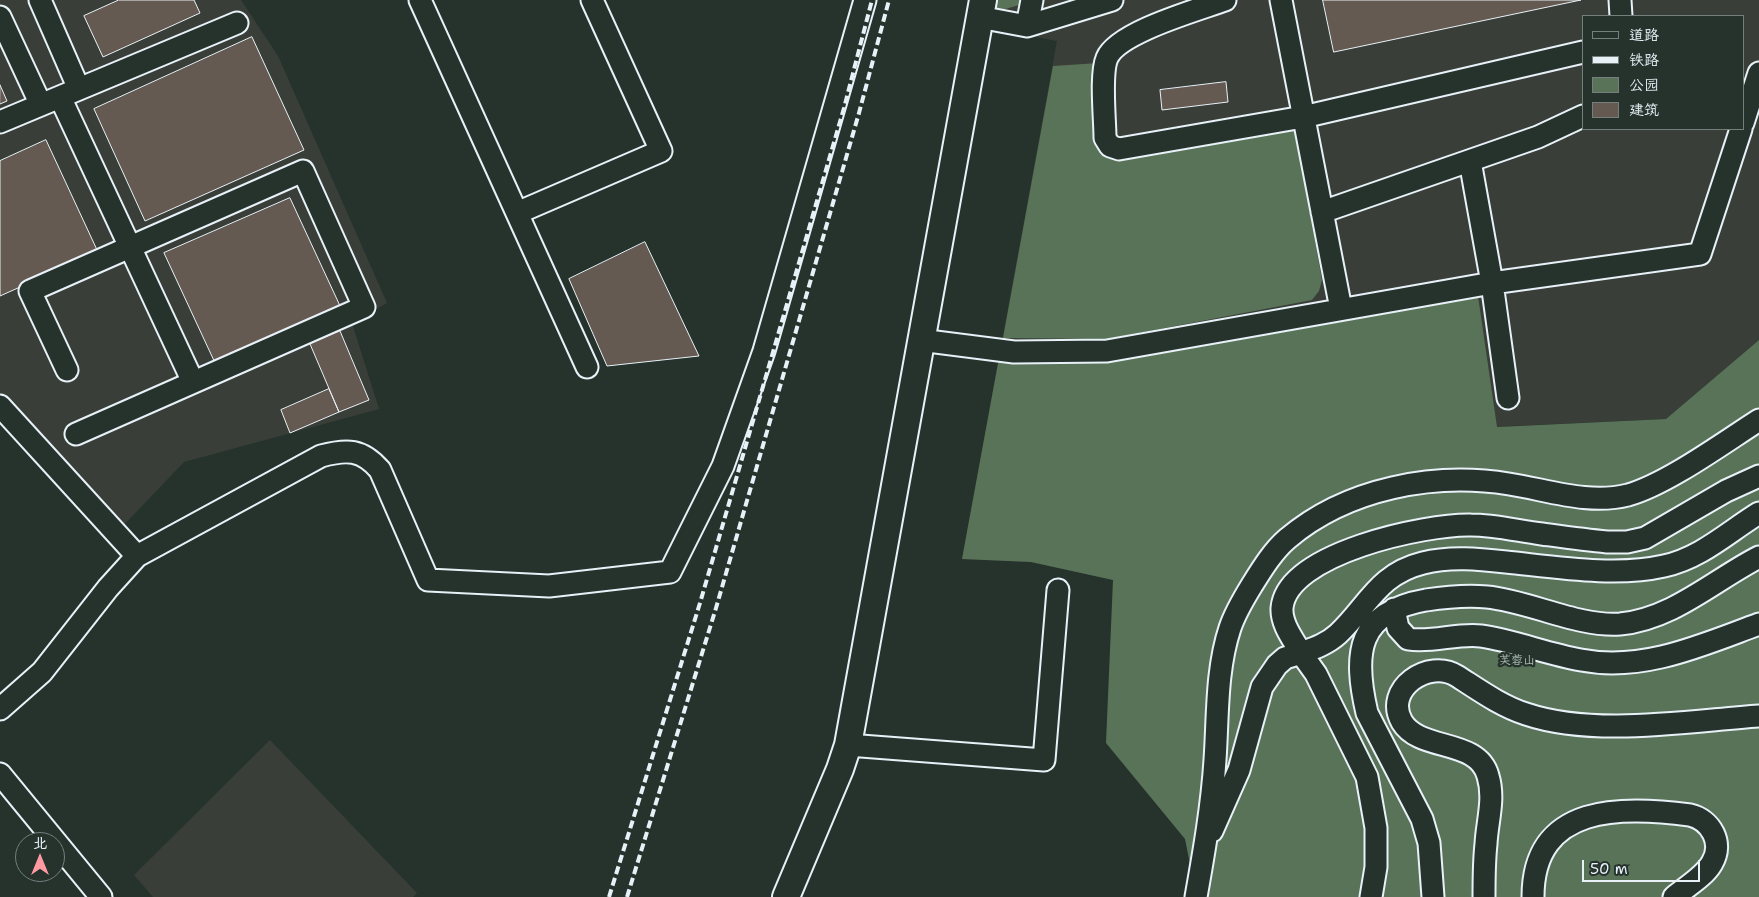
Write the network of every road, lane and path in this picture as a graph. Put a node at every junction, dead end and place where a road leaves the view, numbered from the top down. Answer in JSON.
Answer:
{"nodes":[{"id":1,"x":40,"y":0,"type":"edge"},
{"id":2,"x":420,"y":0,"type":"edge"},
{"id":3,"x":592,"y":0,"type":"edge"},
{"id":4,"x":865,"y":0,"type":"edge"},
{"id":5,"x":1032,"y":0,"type":"edge"},
{"id":6,"x":1112,"y":0,"type":"edge"},
{"id":7,"x":1225,"y":0,"type":"edge"},
{"id":8,"x":1282,"y":0,"type":"edge"},
{"id":9,"x":1620,"y":0,"type":"edge"},
{"id":10,"x":981,"y":9,"type":"edge"},
{"id":11,"x":1621,"y":15,"type":"edge"},
{"id":12,"x":0,"y":17,"type":"edge"},
{"id":13,"x":237,"y":23,"type":"dead end"},
{"id":14,"x":1027,"y":26,"type":"junction"},
{"id":15,"x":1582,"y":52,"type":"edge"},
{"id":16,"x":1759,"y":73,"type":"edge"},
{"id":17,"x":60,"y":97,"type":"junction"},
{"id":18,"x":1582,"y":116,"type":"edge"},
{"id":19,"x":1303,"y":117,"type":"junction"},
{"id":20,"x":1744,"y":120,"type":"edge"},
{"id":21,"x":0,"y":122,"type":"edge"},
{"id":22,"x":1741,"y":130,"type":"edge"},
{"id":23,"x":1470,"y":161,"type":"junction"},
{"id":24,"x":1322,"y":212,"type":"junction"},
{"id":25,"x":517,"y":213,"type":"junction"},
{"id":26,"x":130,"y":247,"type":"junction"},
{"id":27,"x":1492,"y":283,"type":"junction"},
{"id":28,"x":1341,"y":309,"type":"junction"},
{"id":29,"x":920,"y":340,"type":"junction"},
{"id":30,"x":587,"y":366,"type":"dead end"},
{"id":31,"x":67,"y":370,"type":"dead end"},
{"id":32,"x":193,"y":382,"type":"junction"},
{"id":33,"x":1508,"y":398,"type":"dead end"},
{"id":34,"x":0,"y":406,"type":"edge"},
{"id":35,"x":1759,"y":420,"type":"edge"},
{"id":36,"x":76,"y":434,"type":"dead end"},
{"id":37,"x":1759,"y":476,"type":"edge"},
{"id":38,"x":1759,"y":513,"type":"edge"},
{"id":39,"x":137,"y":556,"type":"junction"},
{"id":40,"x":1759,"y":557,"type":"edge"},
{"id":41,"x":1058,"y":590,"type":"dead end"},
{"id":42,"x":1394,"y":609,"type":"junction"},
{"id":43,"x":1759,"y":624,"type":"edge"},
{"id":44,"x":1301,"y":653,"type":"junction"},
{"id":45,"x":0,"y":710,"type":"edge"},
{"id":46,"x":1759,"y":716,"type":"edge"},
{"id":47,"x":848,"y":745,"type":"junction"},
{"id":48,"x":0,"y":774,"type":"edge"},
{"id":49,"x":1204,"y":847,"type":"junction"},
{"id":50,"x":101,"y":897,"type":"edge"},
{"id":51,"x":786,"y":897,"type":"edge"},
{"id":52,"x":1196,"y":897,"type":"edge"},
{"id":53,"x":1371,"y":897,"type":"edge"},
{"id":54,"x":1433,"y":897,"type":"edge"},
{"id":55,"x":1484,"y":897,"type":"edge"},
{"id":56,"x":1533,"y":897,"type":"edge"},
{"id":57,"x":1674,"y":897,"type":"edge"}],
"edges":[{"from":1,"to":17,"type":"street"},
{"from":2,"to":25,"type":"street"},
{"from":3,"to":25,"type":"street"},
{"from":4,"to":39,"type":"street"},
{"from":5,"to":14,"type":"street"},
{"from":6,"to":14,"type":"street"},
{"from":7,"to":19,"type":"street"},
{"from":8,"to":19,"type":"street"},
{"from":9,"to":11,"type":"street"},
{"from":10,"to":14,"type":"street"},
{"from":10,"to":29,"type":"main road"},
{"from":12,"to":17,"type":"street"},
{"from":13,"to":17,"type":"street"},
{"from":15,"to":19,"type":"street"},
{"from":16,"to":20,"type":"street"},
{"from":17,"to":21,"type":"street"},
{"from":17,"to":26,"type":"street"},
{"from":18,"to":23,"type":"street"},
{"from":19,"to":24,"type":"street"},
{"from":22,"to":27,"type":"street"},
{"from":23,"to":24,"type":"street"},
{"from":23,"to":27,"type":"street"},
{"from":24,"to":28,"type":"street"},
{"from":25,"to":30,"type":"street"},
{"from":26,"to":31,"type":"street"},
{"from":26,"to":32,"type":"street"},
{"from":26,"to":32,"type":"street"},
{"from":27,"to":28,"type":"street"},
{"from":27,"to":33,"type":"street"},
{"from":28,"to":29,"type":"street"},
{"from":29,"to":47,"type":"main road"},
{"from":32,"to":36,"type":"street"},
{"from":34,"to":39,"type":"street"},
{"from":35,"to":49,"type":"street"},
{"from":37,"to":44,"type":"street"},
{"from":38,"to":44,"type":"street"},
{"from":39,"to":45,"type":"street"},
{"from":40,"to":42,"type":"street"},
{"from":41,"to":47,"type":"street"},
{"from":42,"to":43,"type":"street"},
{"from":42,"to":54,"type":"street"},
{"from":44,"to":49,"type":"street"},
{"from":44,"to":53,"type":"street"},
{"from":46,"to":55,"type":"street"},
{"from":47,"to":51,"type":"main road"},
{"from":48,"to":50,"type":"street"},
{"from":49,"to":52,"type":"street"},
{"from":56,"to":57,"type":"street"}]}
